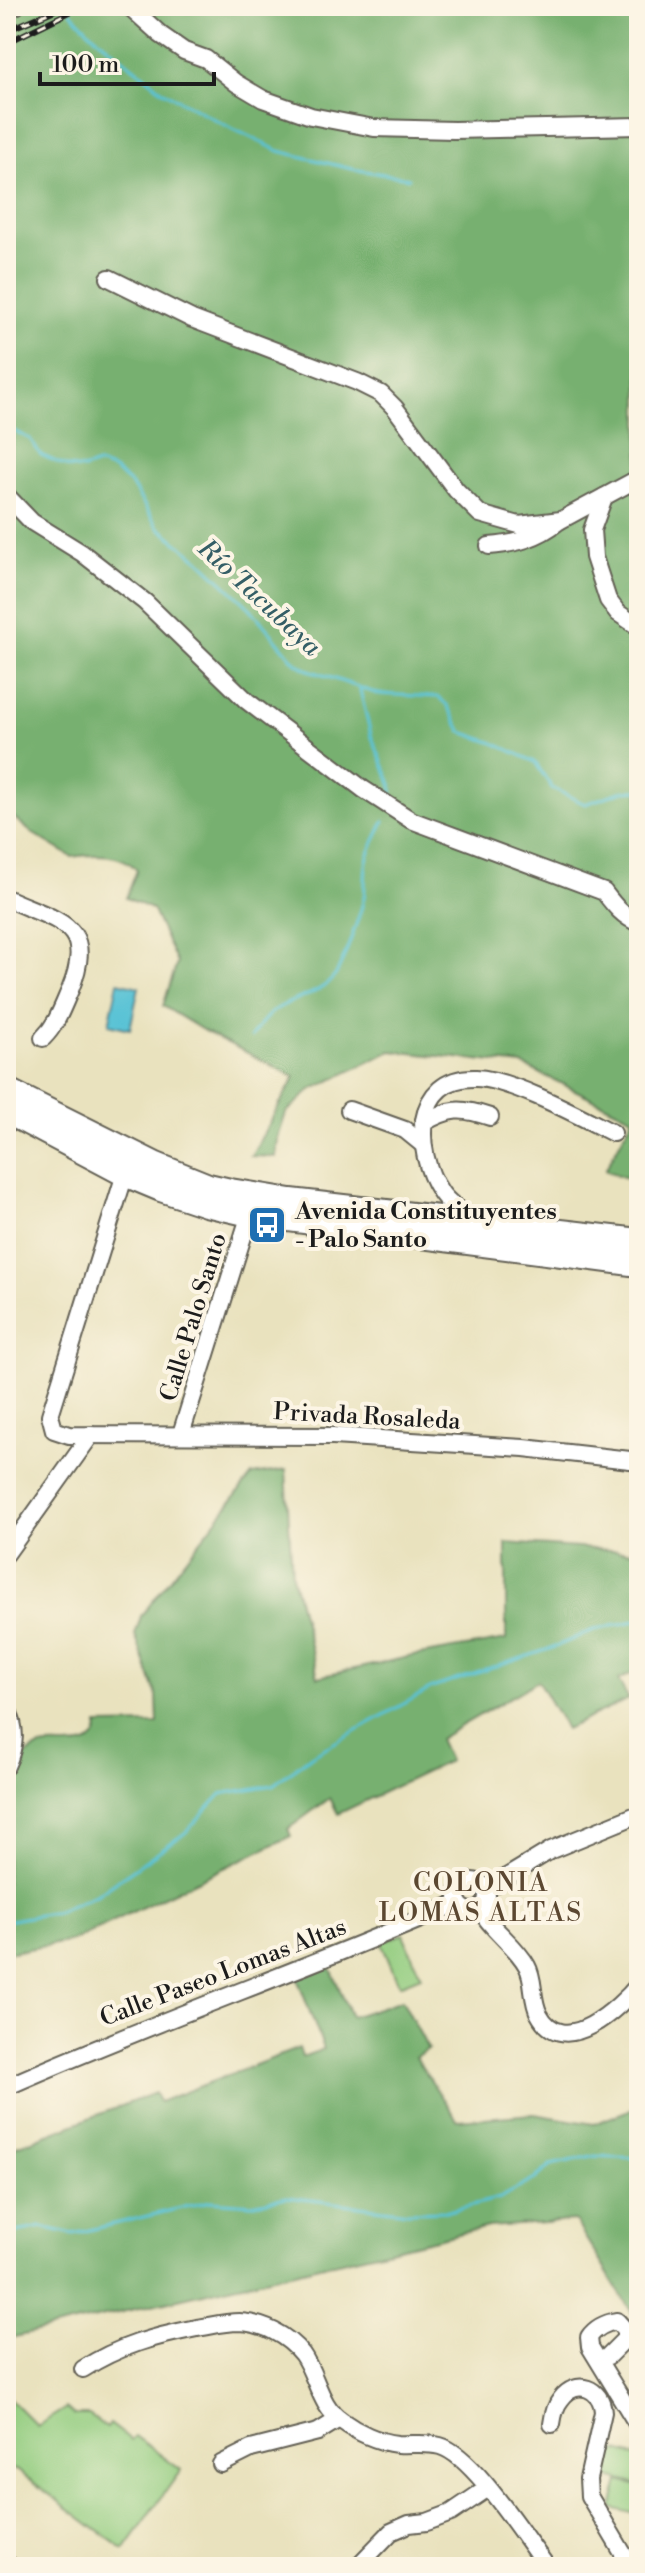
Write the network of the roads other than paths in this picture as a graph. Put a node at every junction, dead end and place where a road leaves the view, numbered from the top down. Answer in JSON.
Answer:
{"nodes":[{"id":1,"x":16,"y":6,"type":"edge"},
{"id":2,"x":129,"y":6,"type":"edge"},
{"id":3,"x":6,"y":8,"type":"edge"},
{"id":4,"x":639,"y":126,"type":"edge"},
{"id":5,"x":109,"y":278,"type":"dead end"},
{"id":6,"x":639,"y":478,"type":"edge"},
{"id":7,"x":6,"y":495,"type":"edge"},
{"id":8,"x":604,"y":497,"type":"junction"},
{"id":9,"x":561,"y":520,"type":"junction"},
{"id":10,"x":489,"y":546,"type":"dead end"},
{"id":11,"x":639,"y":627,"type":"edge"},
{"id":12,"x":6,"y":898,"type":"edge"},
{"id":13,"x":639,"y":923,"type":"edge"},
{"id":14,"x":43,"y":1038,"type":"dead end"},
{"id":15,"x":6,"y":1090,"type":"edge"},
{"id":16,"x":349,"y":1110,"type":"dead end"},
{"id":17,"x":6,"y":1111,"type":"edge"},
{"id":18,"x":490,"y":1117,"type":"dead end"},
{"id":19,"x":423,"y":1123,"type":"junction"},
{"id":20,"x":613,"y":1133,"type":"dead end"},
{"id":21,"x":421,"y":1143,"type":"junction"},
{"id":22,"x":125,"y":1174,"type":"junction"},
{"id":23,"x":436,"y":1183,"type":"junction"},
{"id":24,"x":250,"y":1214,"type":"junction"},
{"id":25,"x":420,"y":1216,"type":"junction"},
{"id":26,"x":477,"y":1222,"type":"junction"},
{"id":27,"x":639,"y":1241,"type":"edge"},
{"id":28,"x":639,"y":1264,"type":"edge"},
{"id":29,"x":181,"y":1434,"type":"junction"},
{"id":30,"x":91,"y":1435,"type":"junction"},
{"id":31,"x":639,"y":1461,"type":"edge"},
{"id":32,"x":6,"y":1554,"type":"edge"},
{"id":33,"x":6,"y":1707,"type":"edge"},
{"id":34,"x":6,"y":1766,"type":"edge"},
{"id":35,"x":639,"y":1814,"type":"edge"},
{"id":36,"x":485,"y":1890,"type":"junction"},
{"id":37,"x":458,"y":1903,"type":"junction"},
{"id":38,"x":480,"y":1909,"type":"junction"},
{"id":39,"x":639,"y":1984,"type":"edge"},
{"id":40,"x":6,"y":2087,"type":"edge"},
{"id":41,"x":608,"y":2356,"type":"dead end"},
{"id":42,"x":83,"y":2369,"type":"dead end"},
{"id":43,"x":339,"y":2419,"type":"junction"},
{"id":44,"x":552,"y":2424,"type":"dead end"},
{"id":45,"x":639,"y":2427,"type":"edge"},
{"id":46,"x":221,"y":2464,"type":"dead end"},
{"id":47,"x":488,"y":2488,"type":"junction"},
{"id":48,"x":6,"y":2563,"type":"edge"},
{"id":49,"x":359,"y":2565,"type":"dead end"},
{"id":50,"x":12,"y":2567,"type":"edge"},
{"id":51,"x":547,"y":2567,"type":"edge"},
{"id":52,"x":631,"y":2567,"type":"edge"}],
"edges":[{"from":1,"to":3,"type":"street"},
{"from":2,"to":4,"type":"street"},
{"from":5,"to":9,"type":"street"},
{"from":6,"to":8,"type":"street"},
{"from":7,"to":13,"type":"street"},
{"from":8,"to":9,"type":"street"},
{"from":8,"to":11,"type":"street"},
{"from":9,"to":10,"type":"street"},
{"from":12,"to":14,"type":"street"},
{"from":15,"to":25,"type":"highway"},
{"from":16,"to":21,"type":"street"},
{"from":17,"to":22,"type":"highway"},
{"from":18,"to":19,"type":"street"},
{"from":19,"to":20,"type":"street"},
{"from":19,"to":21,"type":"street"},
{"from":21,"to":23,"type":"street"},
{"from":22,"to":24,"type":"highway"},
{"from":22,"to":30,"type":"street","name":"Privada Rosaleda"},
{"from":23,"to":25,"type":"street"},
{"from":23,"to":26,"type":"street"},
{"from":24,"to":28,"type":"highway"},
{"from":24,"to":29,"type":"street","name":"Calle Palo Santo"},
{"from":25,"to":26,"type":"highway"},
{"from":26,"to":27,"type":"highway"},
{"from":29,"to":30,"type":"street","name":"Privada Rosaleda"},
{"from":29,"to":31,"type":"street","name":"Privada Rosaleda"},
{"from":30,"to":32,"type":"street"},
{"from":33,"to":34,"type":"street"},
{"from":35,"to":36,"type":"street"},
{"from":36,"to":37,"type":"street"},
{"from":36,"to":38,"type":"street"},
{"from":37,"to":38,"type":"street"},
{"from":37,"to":40,"type":"street","name":"Calle Paseo Lomas Altas"},
{"from":38,"to":39,"type":"street"},
{"from":41,"to":45,"type":"street"},
{"from":42,"to":43,"type":"street"},
{"from":43,"to":46,"type":"street"},
{"from":43,"to":47,"type":"street"},
{"from":44,"to":52,"type":"street"},
{"from":47,"to":49,"type":"street"},
{"from":47,"to":51,"type":"street"},
{"from":48,"to":50,"type":"street"}]}
